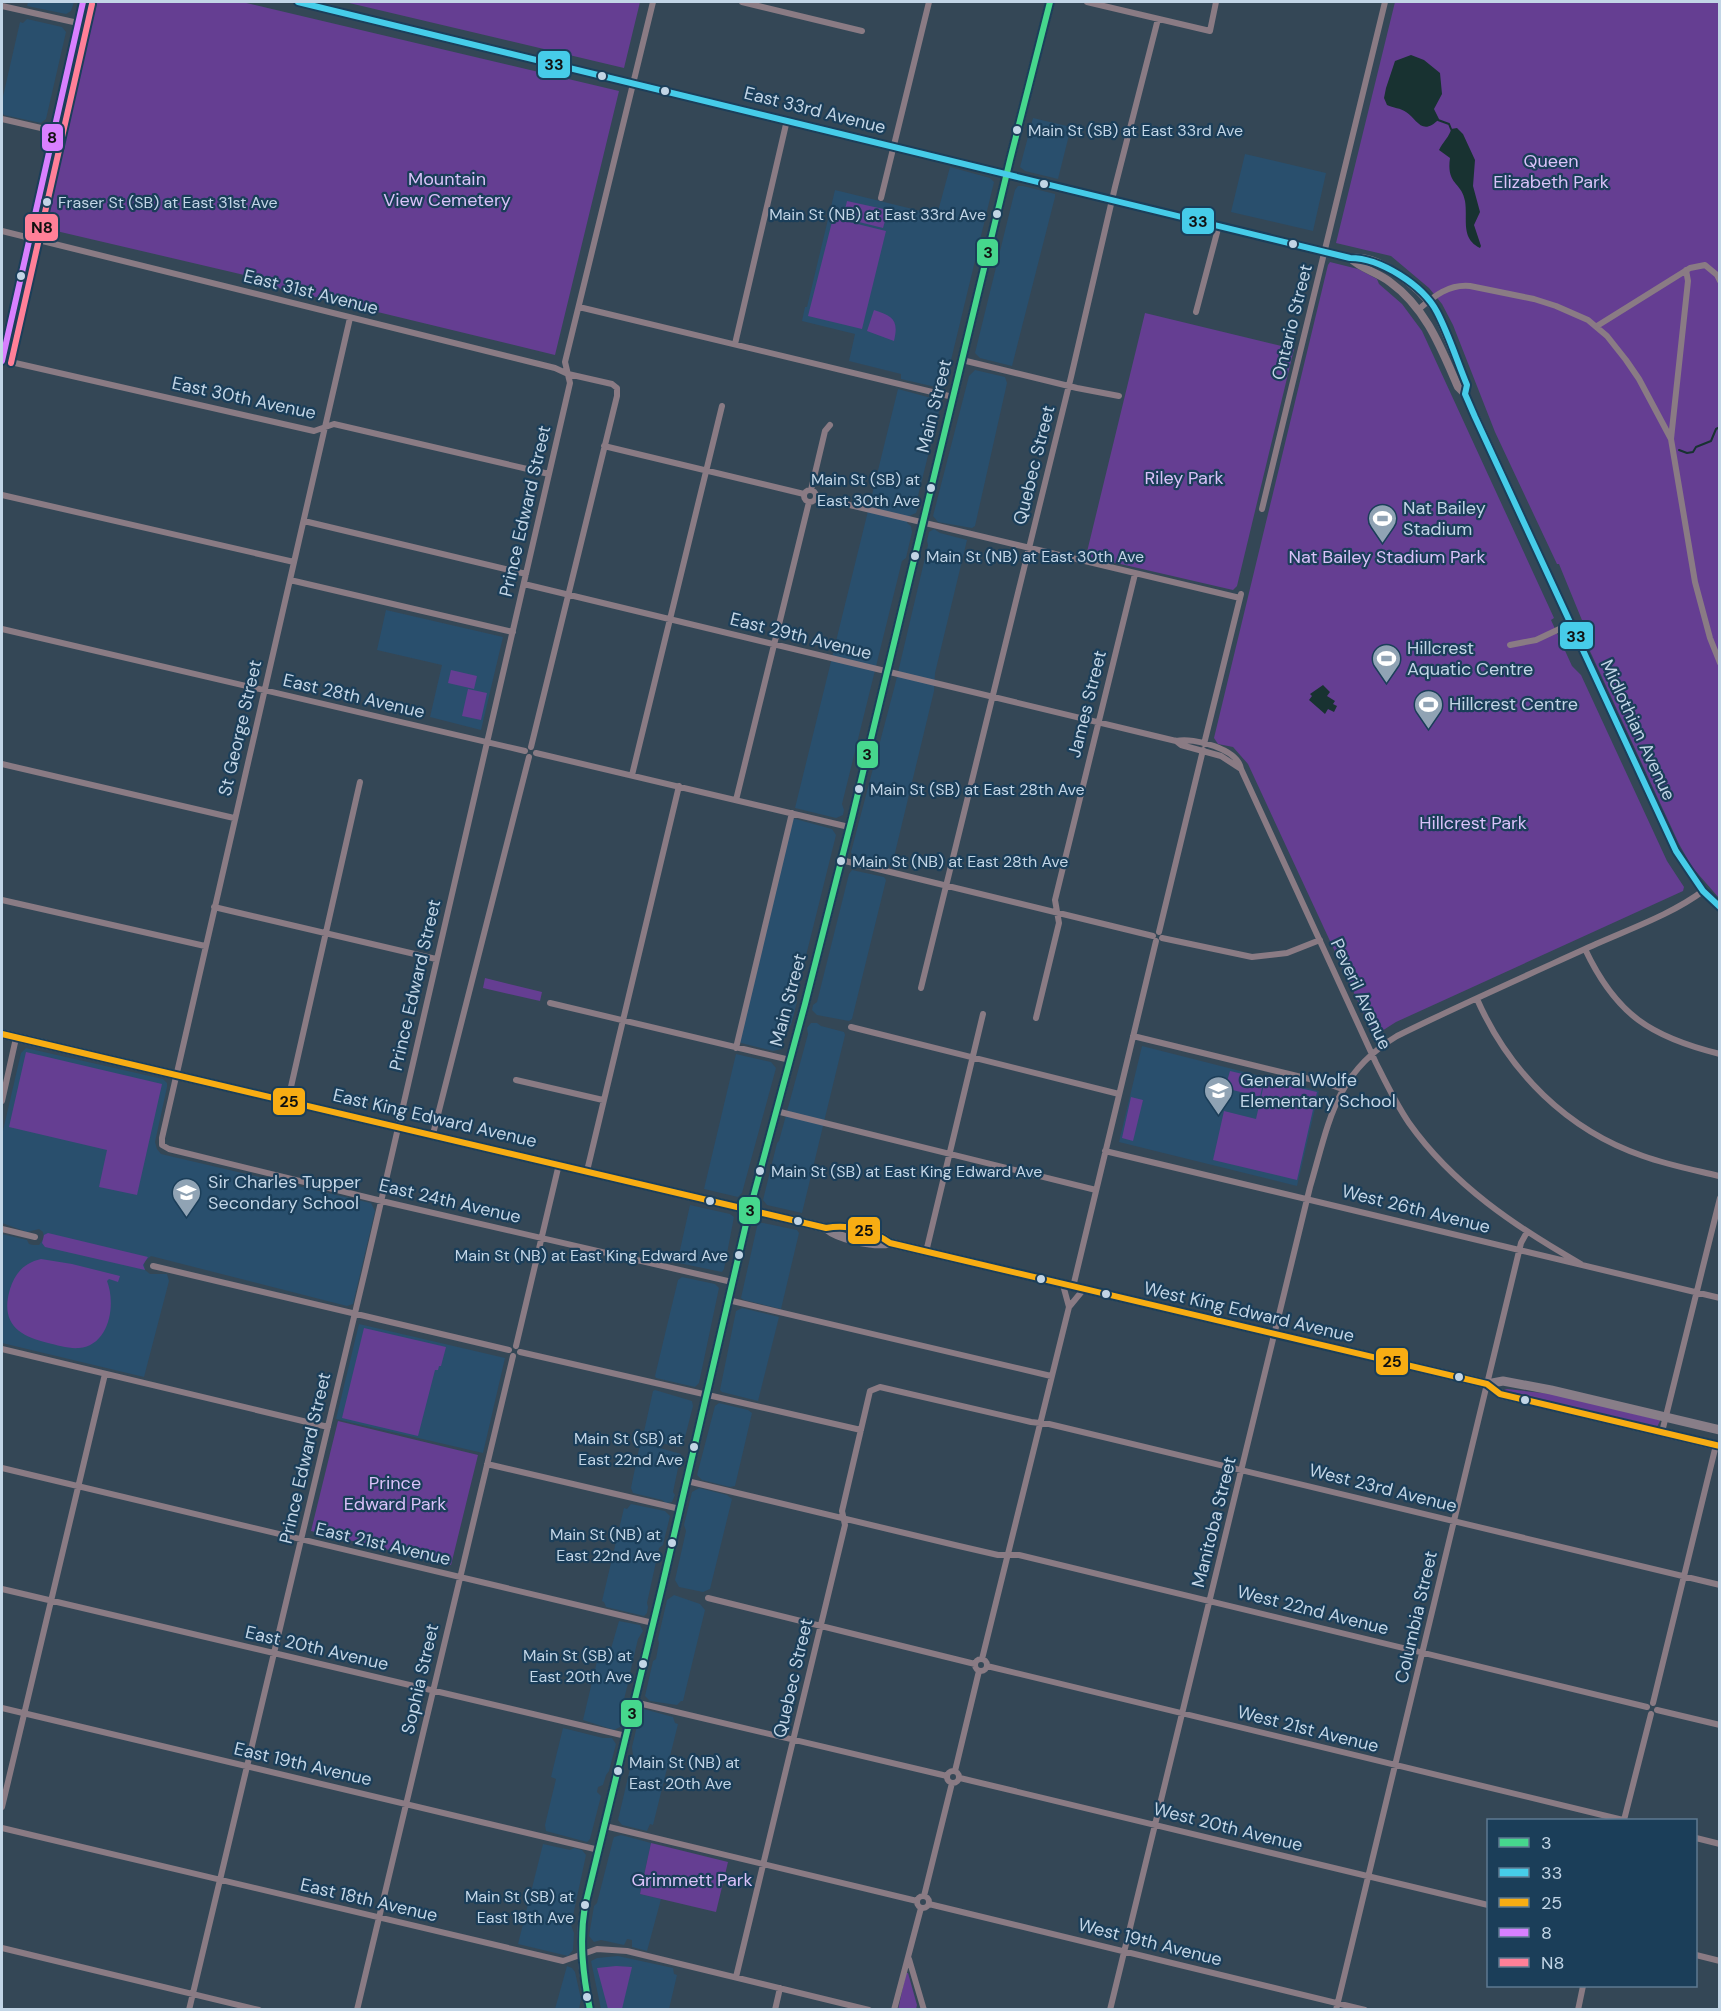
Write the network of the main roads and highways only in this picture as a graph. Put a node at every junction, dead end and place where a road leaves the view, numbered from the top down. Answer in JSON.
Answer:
{"nodes":[{"id":1,"x":1050,"y":2,"type":"edge"},
{"id":2,"x":2,"y":1035,"type":"edge"},
{"id":3,"x":750,"y":1209,"type":"junction"},
{"id":4,"x":1068,"y":1286,"type":"joint"},
{"id":5,"x":1487,"y":1384,"type":"junction"},
{"id":6,"x":1719,"y":1430,"type":"edge"},
{"id":7,"x":1718,"y":1446,"type":"edge"},
{"id":8,"x":590,"y":2010,"type":"edge"}],
"edges":[{"from":1,"to":3,"type":"main road","name":"Main Street"},
{"from":2,"to":3,"type":"main road","name":"East King Edward Avenue"},
{"from":3,"to":4,"type":"main road","name":"East King Edward Avenue"},
{"from":3,"to":8,"type":"main road","name":"Main Street"},
{"from":4,"to":5,"type":"main road","name":"West King Edward Avenue"},
{"from":5,"to":6,"type":"main road","name":"West King Edward Avenue"},
{"from":5,"to":7,"type":"main road","name":"West King Edward Avenue"}]}
